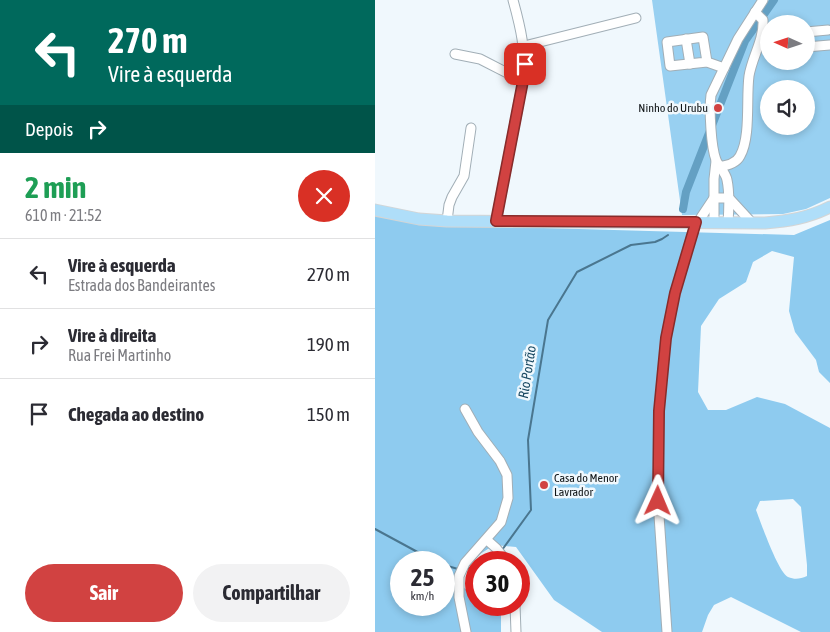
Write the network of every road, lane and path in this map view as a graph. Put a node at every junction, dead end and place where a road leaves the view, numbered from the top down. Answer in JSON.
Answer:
{"nodes":[{"id":1,"x":513,"y":0,"type":"edge"},
{"id":2,"x":763,"y":0,"type":"edge"},
{"id":3,"x":758,"y":15,"type":"junction"},
{"id":4,"x":636,"y":18,"type":"dead end"},
{"id":5,"x":760,"y":19,"type":"edge"},
{"id":6,"x":828,"y":30,"type":"dead end"},
{"id":7,"x":815,"y":31,"type":"edge"},
{"id":8,"x":685,"y":39,"type":"junction"},
{"id":9,"x":830,"y":45,"type":"edge"},
{"id":10,"x":524,"y":46,"type":"junction"},
{"id":11,"x":760,"y":46,"type":"edge"},
{"id":12,"x":815,"y":46,"type":"edge"},
{"id":13,"x":455,"y":54,"type":"dead end"},
{"id":14,"x":707,"y":62,"type":"junction"},
{"id":15,"x":690,"y":64,"type":"junction"},
{"id":16,"x":724,"y":68,"type":"junction"},
{"id":17,"x":523,"y":81,"type":"junction"},
{"id":18,"x":471,"y":128,"type":"dead end"},
{"id":19,"x":717,"y":165,"type":"junction"},
{"id":20,"x":714,"y":198,"type":"junction"},
{"id":21,"x":729,"y":198,"type":"junction"},
{"id":22,"x":830,"y":207,"type":"edge"},
{"id":23,"x":375,"y":210,"type":"edge"},
{"id":24,"x":447,"y":221,"type":"junction"},
{"id":25,"x":496,"y":221,"type":"junction"},
{"id":26,"x":697,"y":222,"type":"junction"},
{"id":27,"x":714,"y":223,"type":"junction"},
{"id":28,"x":728,"y":223,"type":"junction"},
{"id":29,"x":752,"y":223,"type":"junction"},
{"id":30,"x":465,"y":409,"type":"dead end"},
{"id":31,"x":487,"y":540,"type":"junction"},
{"id":32,"x":498,"y":551,"type":"edge"},
{"id":33,"x":515,"y":616,"type":"edge"},
{"id":34,"x":466,"y":632,"type":"edge"},
{"id":35,"x":516,"y":632,"type":"edge"},
{"id":36,"x":667,"y":632,"type":"edge"}],
"edges":[{"from":1,"to":10,"type":"street"},
{"from":2,"to":3,"type":"street"},
{"from":3,"to":5,"type":"street"},
{"from":3,"to":16,"type":"street"},
{"from":4,"to":10,"type":"street"},
{"from":6,"to":7,"type":"street"},
{"from":8,"to":14,"type":"street"},
{"from":8,"to":15,"type":"street"},
{"from":8,"to":15,"type":"street"},
{"from":9,"to":12,"type":"street"},
{"from":10,"to":17,"type":"street"},
{"from":11,"to":19,"type":"street"},
{"from":13,"to":17,"type":"street"},
{"from":14,"to":15,"type":"street"},
{"from":14,"to":16,"type":"street"},
{"from":16,"to":19,"type":"street"},
{"from":17,"to":25,"type":"street"},
{"from":18,"to":24,"type":"street"},
{"from":19,"to":20,"type":"street"},
{"from":19,"to":21,"type":"street"},
{"from":20,"to":21,"type":"street"},
{"from":20,"to":26,"type":"street"},
{"from":20,"to":27,"type":"street"},
{"from":21,"to":28,"type":"street"},
{"from":21,"to":29,"type":"street"},
{"from":22,"to":29,"type":"main road"},
{"from":23,"to":24,"type":"main road"},
{"from":24,"to":25,"type":"main road"},
{"from":25,"to":26,"type":"main road"},
{"from":26,"to":27,"type":"main road"},
{"from":26,"to":36,"type":"street"},
{"from":27,"to":28,"type":"main road"},
{"from":28,"to":29,"type":"main road"},
{"from":30,"to":31,"type":"street"},
{"from":31,"to":32,"type":"street"},
{"from":31,"to":34,"type":"street"},
{"from":33,"to":35,"type":"street"}]}
